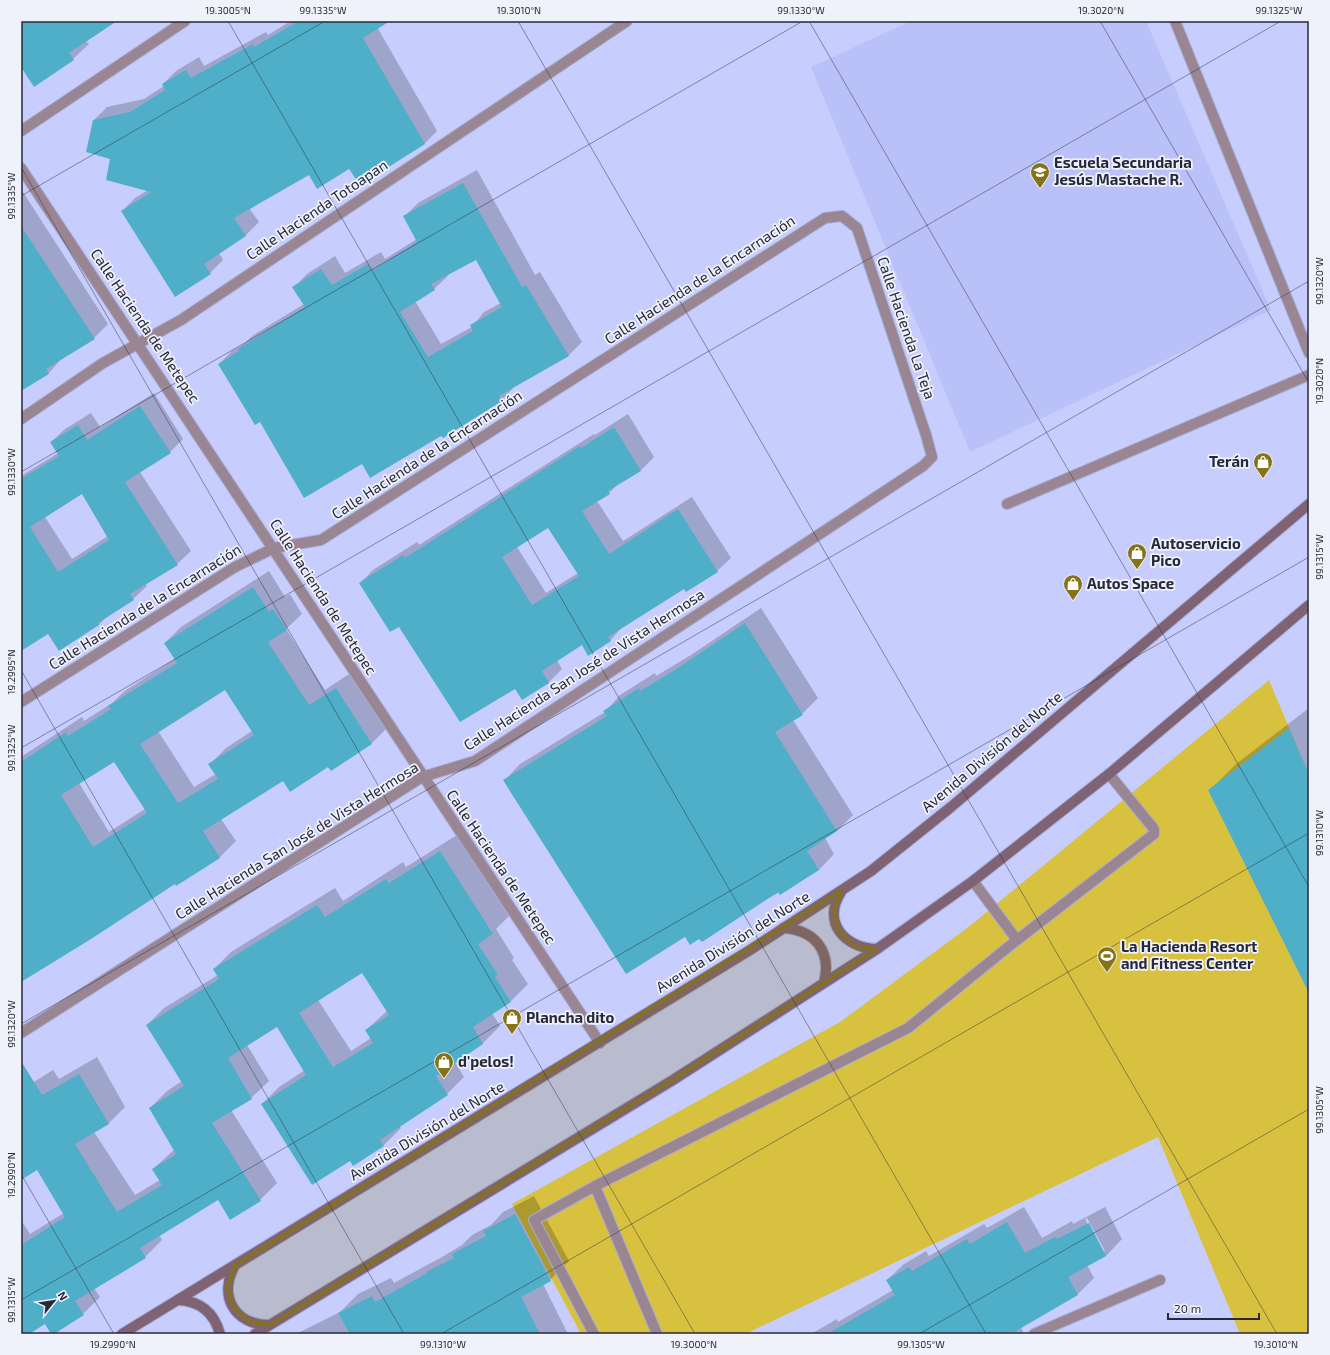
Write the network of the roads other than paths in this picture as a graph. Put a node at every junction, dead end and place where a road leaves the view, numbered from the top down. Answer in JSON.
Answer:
{"nodes":[{"id":1,"x":185,"y":21,"type":"edge"},
{"id":2,"x":627,"y":21,"type":"edge"},
{"id":3,"x":1174,"y":21,"type":"edge"},
{"id":4,"x":21,"y":131,"type":"edge"},
{"id":5,"x":21,"y":168,"type":"edge"},
{"id":6,"x":842,"y":216,"type":"joint"},
{"id":7,"x":138,"y":342,"type":"junction"},
{"id":8,"x":1309,"y":354,"type":"edge"},
{"id":9,"x":1309,"y":375,"type":"edge"},
{"id":10,"x":21,"y":419,"type":"edge"},
{"id":11,"x":932,"y":457,"type":"joint"},
{"id":12,"x":1007,"y":504,"type":"dead end"},
{"id":13,"x":1309,"y":504,"type":"edge"},
{"id":14,"x":274,"y":548,"type":"junction"},
{"id":15,"x":1309,"y":605,"type":"edge"},
{"id":16,"x":21,"y":702,"type":"edge"},
{"id":17,"x":1109,"y":774,"type":"junction"},
{"id":18,"x":422,"y":777,"type":"junction"},
{"id":19,"x":973,"y":881,"type":"junction"},
{"id":20,"x":842,"y":890,"type":"junction"},
{"id":21,"x":783,"y":928,"type":"junction"},
{"id":22,"x":1017,"y":940,"type":"junction"},
{"id":23,"x":878,"y":949,"type":"junction"},
{"id":24,"x":824,"y":983,"type":"junction"},
{"id":25,"x":21,"y":1033,"type":"edge"},
{"id":26,"x":600,"y":1043,"type":"junction"},
{"id":27,"x":595,"y":1186,"type":"junction"},
{"id":28,"x":235,"y":1265,"type":"junction"},
{"id":29,"x":1160,"y":1280,"type":"dead end"},
{"id":30,"x":178,"y":1300,"type":"junction"},
{"id":31,"x":271,"y":1325,"type":"junction"},
{"id":32,"x":1057,"y":1330,"type":"edge"},
{"id":33,"x":122,"y":1334,"type":"edge"},
{"id":34,"x":220,"y":1334,"type":"edge"},
{"id":35,"x":255,"y":1334,"type":"edge"},
{"id":36,"x":594,"y":1334,"type":"edge"},
{"id":37,"x":657,"y":1334,"type":"edge"},
{"id":38,"x":1034,"y":1334,"type":"edge"}],
"edges":[{"from":1,"to":4,"type":"street"},
{"from":2,"to":7,"type":"street","name":"Calle Hacienda Totoapan"},
{"from":3,"to":8,"type":"street"},
{"from":5,"to":7,"type":"street","name":"Calle Hacienda de Metepec"},
{"from":6,"to":11,"type":"street","name":"Calle Hacienda La Teja"},
{"from":6,"to":14,"type":"street","name":"Calle Hacienda de la Encarnación"},
{"from":7,"to":10,"type":"street","name":"Calle Hacienda Totoapan"},
{"from":7,"to":14,"type":"street","name":"Calle Hacienda de Metepec"},
{"from":9,"to":12,"type":"street"},
{"from":11,"to":18,"type":"street","name":"Calle Hacienda San José de Vista Hermosa"},
{"from":13,"to":20,"type":"main road","name":"Avenida División del Norte"},
{"from":14,"to":16,"type":"street","name":"Calle Hacienda de la Encarnación"},
{"from":14,"to":18,"type":"street","name":"Calle Hacienda de Metepec"},
{"from":15,"to":17,"type":"main road"},
{"from":17,"to":19,"type":"main road"},
{"from":17,"to":22,"type":"street"},
{"from":18,"to":25,"type":"street","name":"Calle Hacienda San José de Vista Hermosa"},
{"from":18,"to":26,"type":"street","name":"Calle Hacienda de Metepec"},
{"from":19,"to":22,"type":"street"},
{"from":19,"to":23,"type":"main road"},
{"from":20,"to":21,"type":"main road","name":"Avenida División del Norte"},
{"from":20,"to":23,"type":"main road"},
{"from":21,"to":24,"type":"main road"},
{"from":21,"to":26,"type":"main road","name":"Avenida División del Norte"},
{"from":22,"to":27,"type":"street"},
{"from":23,"to":24,"type":"main road"},
{"from":24,"to":31,"type":"main road"},
{"from":26,"to":28,"type":"main road","name":"Avenida División del Norte"},
{"from":27,"to":36,"type":"street"},
{"from":27,"to":37,"type":"street"},
{"from":28,"to":30,"type":"main road","name":"Avenida División del Norte"},
{"from":28,"to":31,"type":"main road"},
{"from":29,"to":32,"type":"street"},
{"from":30,"to":33,"type":"main road","name":"Avenida División del Norte"},
{"from":30,"to":34,"type":"main road"},
{"from":31,"to":35,"type":"main road"},
{"from":32,"to":38,"type":"street"}]}
